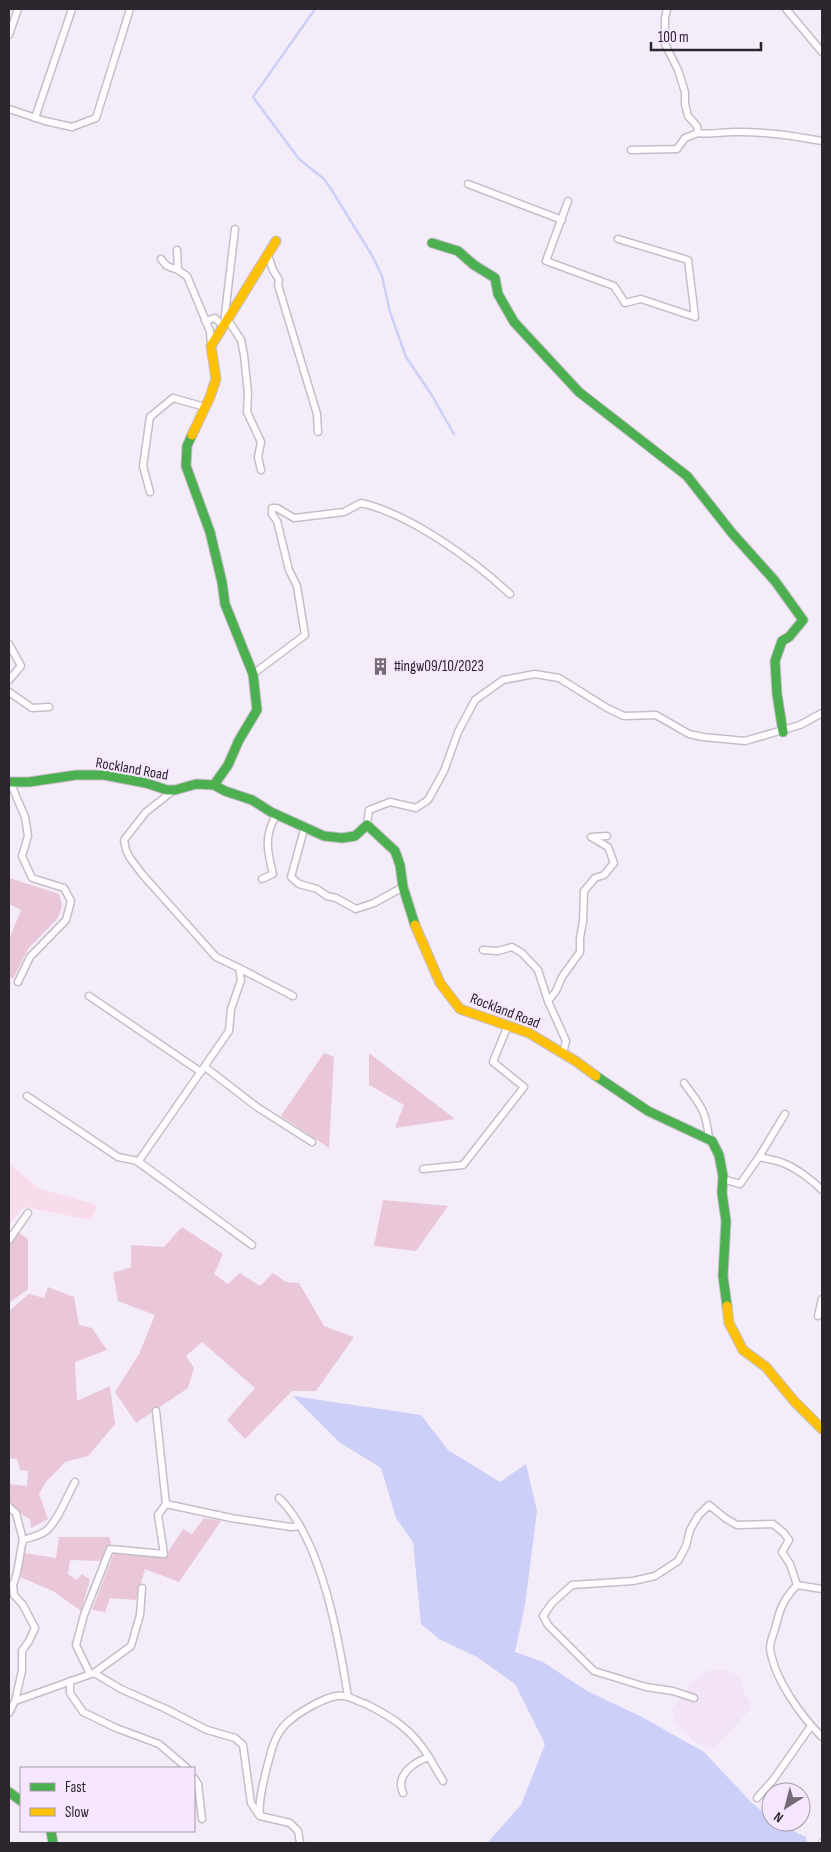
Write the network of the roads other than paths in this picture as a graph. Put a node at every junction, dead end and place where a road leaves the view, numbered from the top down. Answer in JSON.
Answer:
{"nodes":[{"id":1,"x":18,"y":9,"type":"edge"},
{"id":2,"x":72,"y":9,"type":"edge"},
{"id":3,"x":130,"y":9,"type":"edge"},
{"id":4,"x":667,"y":9,"type":"edge"},
{"id":5,"x":786,"y":9,"type":"edge"},
{"id":6,"x":9,"y":35,"type":"edge"},
{"id":7,"x":822,"y":52,"type":"edge"},
{"id":8,"x":9,"y":109,"type":"edge"},
{"id":9,"x":35,"y":118,"type":"junction"},
{"id":10,"x":698,"y":133,"type":"junction"},
{"id":11,"x":822,"y":141,"type":"edge"},
{"id":12,"x":631,"y":150,"type":"dead end"},
{"id":13,"x":468,"y":184,"type":"dead end"},
{"id":14,"x":568,"y":201,"type":"dead end"},
{"id":15,"x":562,"y":220,"type":"junction"},
{"id":16,"x":235,"y":229,"type":"dead end"},
{"id":17,"x":618,"y":239,"type":"dead end"},
{"id":18,"x":276,"y":241,"type":"dead end"},
{"id":19,"x":432,"y":243,"type":"dead end"},
{"id":20,"x":177,"y":250,"type":"dead end"},
{"id":21,"x":268,"y":255,"type":"junction"},
{"id":22,"x":161,"y":259,"type":"dead end"},
{"id":23,"x":178,"y":270,"type":"junction"},
{"id":24,"x":206,"y":321,"type":"junction"},
{"id":25,"x":226,"y":323,"type":"junction"},
{"id":26,"x":211,"y":346,"type":"junction"},
{"id":27,"x":205,"y":407,"type":"junction"},
{"id":28,"x":318,"y":432,"type":"dead end"},
{"id":29,"x":262,"y":470,"type":"dead end"},
{"id":30,"x":150,"y":492,"type":"dead end"},
{"id":31,"x":510,"y":594,"type":"dead end"},
{"id":32,"x":9,"y":644,"type":"edge"},
{"id":33,"x":253,"y":674,"type":"junction"},
{"id":34,"x":9,"y":680,"type":"edge"},
{"id":35,"x":9,"y":692,"type":"edge"},
{"id":36,"x":49,"y":707,"type":"dead end"},
{"id":37,"x":822,"y":713,"type":"edge"},
{"id":38,"x":783,"y":732,"type":"junction"},
{"id":39,"x":9,"y":782,"type":"edge"},
{"id":40,"x":214,"y":785,"type":"junction"},
{"id":41,"x":174,"y":790,"type":"junction"},
{"id":42,"x":276,"y":815,"type":"junction"},
{"id":43,"x":367,"y":825,"type":"junction"},
{"id":44,"x":304,"y":826,"type":"junction"},
{"id":45,"x":607,"y":836,"type":"dead end"},
{"id":46,"x":262,"y":879,"type":"dead end"},
{"id":47,"x":403,"y":887,"type":"junction"},
{"id":48,"x":483,"y":950,"type":"dead end"},
{"id":49,"x":239,"y":968,"type":"junction"},
{"id":50,"x":18,"y":982,"type":"dead end"},
{"id":51,"x":90,"y":996,"type":"dead end"},
{"id":52,"x":293,"y":996,"type":"dead end"},
{"id":53,"x":548,"y":1001,"type":"junction"},
{"id":54,"x":508,"y":1025,"type":"junction"},
{"id":55,"x":562,"y":1053,"type":"junction"},
{"id":56,"x":203,"y":1069,"type":"junction"},
{"id":57,"x":684,"y":1083,"type":"dead end"},
{"id":58,"x":27,"y":1096,"type":"dead end"},
{"id":59,"x":784,"y":1114,"type":"dead end"},
{"id":60,"x":709,"y":1139,"type":"junction"},
{"id":61,"x":312,"y":1142,"type":"dead end"},
{"id":62,"x":760,"y":1157,"type":"junction"},
{"id":63,"x":138,"y":1162,"type":"junction"},
{"id":64,"x":424,"y":1169,"type":"dead end"},
{"id":65,"x":723,"y":1179,"type":"junction"},
{"id":66,"x":822,"y":1190,"type":"edge"},
{"id":67,"x":28,"y":1213,"type":"dead end"},
{"id":68,"x":9,"y":1240,"type":"edge"},
{"id":69,"x":822,"y":1300,"type":"edge"},
{"id":70,"x":818,"y":1316,"type":"dead end"},
{"id":71,"x":156,"y":1411,"type":"dead end"},
{"id":72,"x":822,"y":1430,"type":"edge"},
{"id":73,"x":75,"y":1482,"type":"dead end"},
{"id":74,"x":279,"y":1498,"type":"dead end"},
{"id":75,"x":166,"y":1504,"type":"junction"},
{"id":76,"x":9,"y":1507,"type":"edge"},
{"id":77,"x":300,"y":1526,"type":"junction"},
{"id":78,"x":23,"y":1540,"type":"junction"},
{"id":79,"x":796,"y":1585,"type":"junction"},
{"id":80,"x":142,"y":1588,"type":"dead end"},
{"id":81,"x":822,"y":1589,"type":"edge"},
{"id":82,"x":92,"y":1673,"type":"junction"},
{"id":83,"x":70,"y":1681,"type":"junction"},
{"id":84,"x":348,"y":1697,"type":"junction"},
{"id":85,"x":694,"y":1698,"type":"dead end"},
{"id":86,"x":15,"y":1702,"type":"junction"},
{"id":87,"x":9,"y":1713,"type":"edge"},
{"id":88,"x":811,"y":1726,"type":"junction"},
{"id":89,"x":822,"y":1737,"type":"edge"},
{"id":90,"x":429,"y":1757,"type":"junction"},
{"id":91,"x":186,"y":1767,"type":"edge"},
{"id":92,"x":195,"y":1780,"type":"edge"},
{"id":93,"x":443,"y":1781,"type":"dead end"},
{"id":94,"x":9,"y":1792,"type":"edge"},
{"id":95,"x":403,"y":1793,"type":"dead end"},
{"id":96,"x":757,"y":1798,"type":"dead end"},
{"id":97,"x":20,"y":1799,"type":"edge"},
{"id":98,"x":260,"y":1816,"type":"junction"},
{"id":99,"x":202,"y":1820,"type":"dead end"},
{"id":100,"x":300,"y":1843,"type":"edge"}],
"edges":[{"from":1,"to":6,"type":"street"},
{"from":2,"to":9,"type":"street"},
{"from":3,"to":9,"type":"street"},
{"from":4,"to":10,"type":"street"},
{"from":5,"to":7,"type":"street"},
{"from":8,"to":9,"type":"street"},
{"from":10,"to":11,"type":"street"},
{"from":10,"to":12,"type":"street"},
{"from":13,"to":15,"type":"street"},
{"from":14,"to":15,"type":"street"},
{"from":15,"to":17,"type":"street"},
{"from":16,"to":25,"type":"street"},
{"from":18,"to":21,"type":"street"},
{"from":19,"to":38,"type":"street"},
{"from":20,"to":23,"type":"street"},
{"from":21,"to":25,"type":"street"},
{"from":21,"to":28,"type":"street"},
{"from":22,"to":23,"type":"street"},
{"from":23,"to":24,"type":"street"},
{"from":24,"to":25,"type":"street"},
{"from":24,"to":26,"type":"street"},
{"from":25,"to":26,"type":"street"},
{"from":25,"to":29,"type":"street"},
{"from":26,"to":27,"type":"street"},
{"from":27,"to":30,"type":"street"},
{"from":27,"to":33,"type":"street"},
{"from":31,"to":33,"type":"street"},
{"from":32,"to":34,"type":"street"},
{"from":33,"to":40,"type":"street"},
{"from":35,"to":36,"type":"street"},
{"from":37,"to":38,"type":"street"},
{"from":38,"to":43,"type":"street"},
{"from":39,"to":41,"type":"street","name":"Rockland Road"},
{"from":39,"to":50,"type":"street"},
{"from":40,"to":41,"type":"street","name":"Rockland Road"},
{"from":40,"to":42,"type":"street","name":"Rockland Road"},
{"from":41,"to":49,"type":"street"},
{"from":42,"to":44,"type":"street","name":"Rockland Road"},
{"from":42,"to":46,"type":"street"},
{"from":43,"to":44,"type":"street","name":"Rockland Road"},
{"from":43,"to":47,"type":"street","name":"Rockland Road"},
{"from":44,"to":47,"type":"street"},
{"from":45,"to":53,"type":"street"},
{"from":47,"to":54,"type":"street","name":"Rockland Road"},
{"from":48,"to":53,"type":"street"},
{"from":49,"to":52,"type":"street"},
{"from":49,"to":56,"type":"street"},
{"from":51,"to":56,"type":"street"},
{"from":53,"to":55,"type":"street"},
{"from":54,"to":55,"type":"street","name":"Rockland Road"},
{"from":54,"to":64,"type":"street"},
{"from":55,"to":60,"type":"street","name":"Rockland Road"},
{"from":56,"to":61,"type":"street"},
{"from":56,"to":63,"type":"street"},
{"from":57,"to":60,"type":"street"},
{"from":58,"to":63,"type":"street"},
{"from":59,"to":62,"type":"street"},
{"from":60,"to":65,"type":"street"},
{"from":62,"to":65,"type":"street"},
{"from":62,"to":66,"type":"street"},
{"from":63,"to":63,"type":"street"},
{"from":65,"to":72,"type":"street"},
{"from":67,"to":68,"type":"street"},
{"from":69,"to":70,"type":"street"},
{"from":71,"to":75,"type":"street"},
{"from":73,"to":78,"type":"street"},
{"from":74,"to":77,"type":"street"},
{"from":75,"to":77,"type":"street"},
{"from":75,"to":82,"type":"street"},
{"from":76,"to":78,"type":"street"},
{"from":77,"to":84,"type":"street"},
{"from":78,"to":86,"type":"street"},
{"from":79,"to":81,"type":"street"},
{"from":79,"to":85,"type":"street"},
{"from":79,"to":88,"type":"street"},
{"from":80,"to":82,"type":"street"},
{"from":82,"to":83,"type":"street"},
{"from":82,"to":98,"type":"street"},
{"from":83,"to":86,"type":"street"},
{"from":83,"to":91,"type":"street"},
{"from":84,"to":90,"type":"street"},
{"from":84,"to":98,"type":"street"},
{"from":86,"to":87,"type":"street"},
{"from":88,"to":89,"type":"street"},
{"from":88,"to":96,"type":"street"},
{"from":90,"to":93,"type":"street"},
{"from":90,"to":95,"type":"street"},
{"from":92,"to":99,"type":"street"},
{"from":94,"to":97,"type":"street"},
{"from":98,"to":100,"type":"street"}]}
